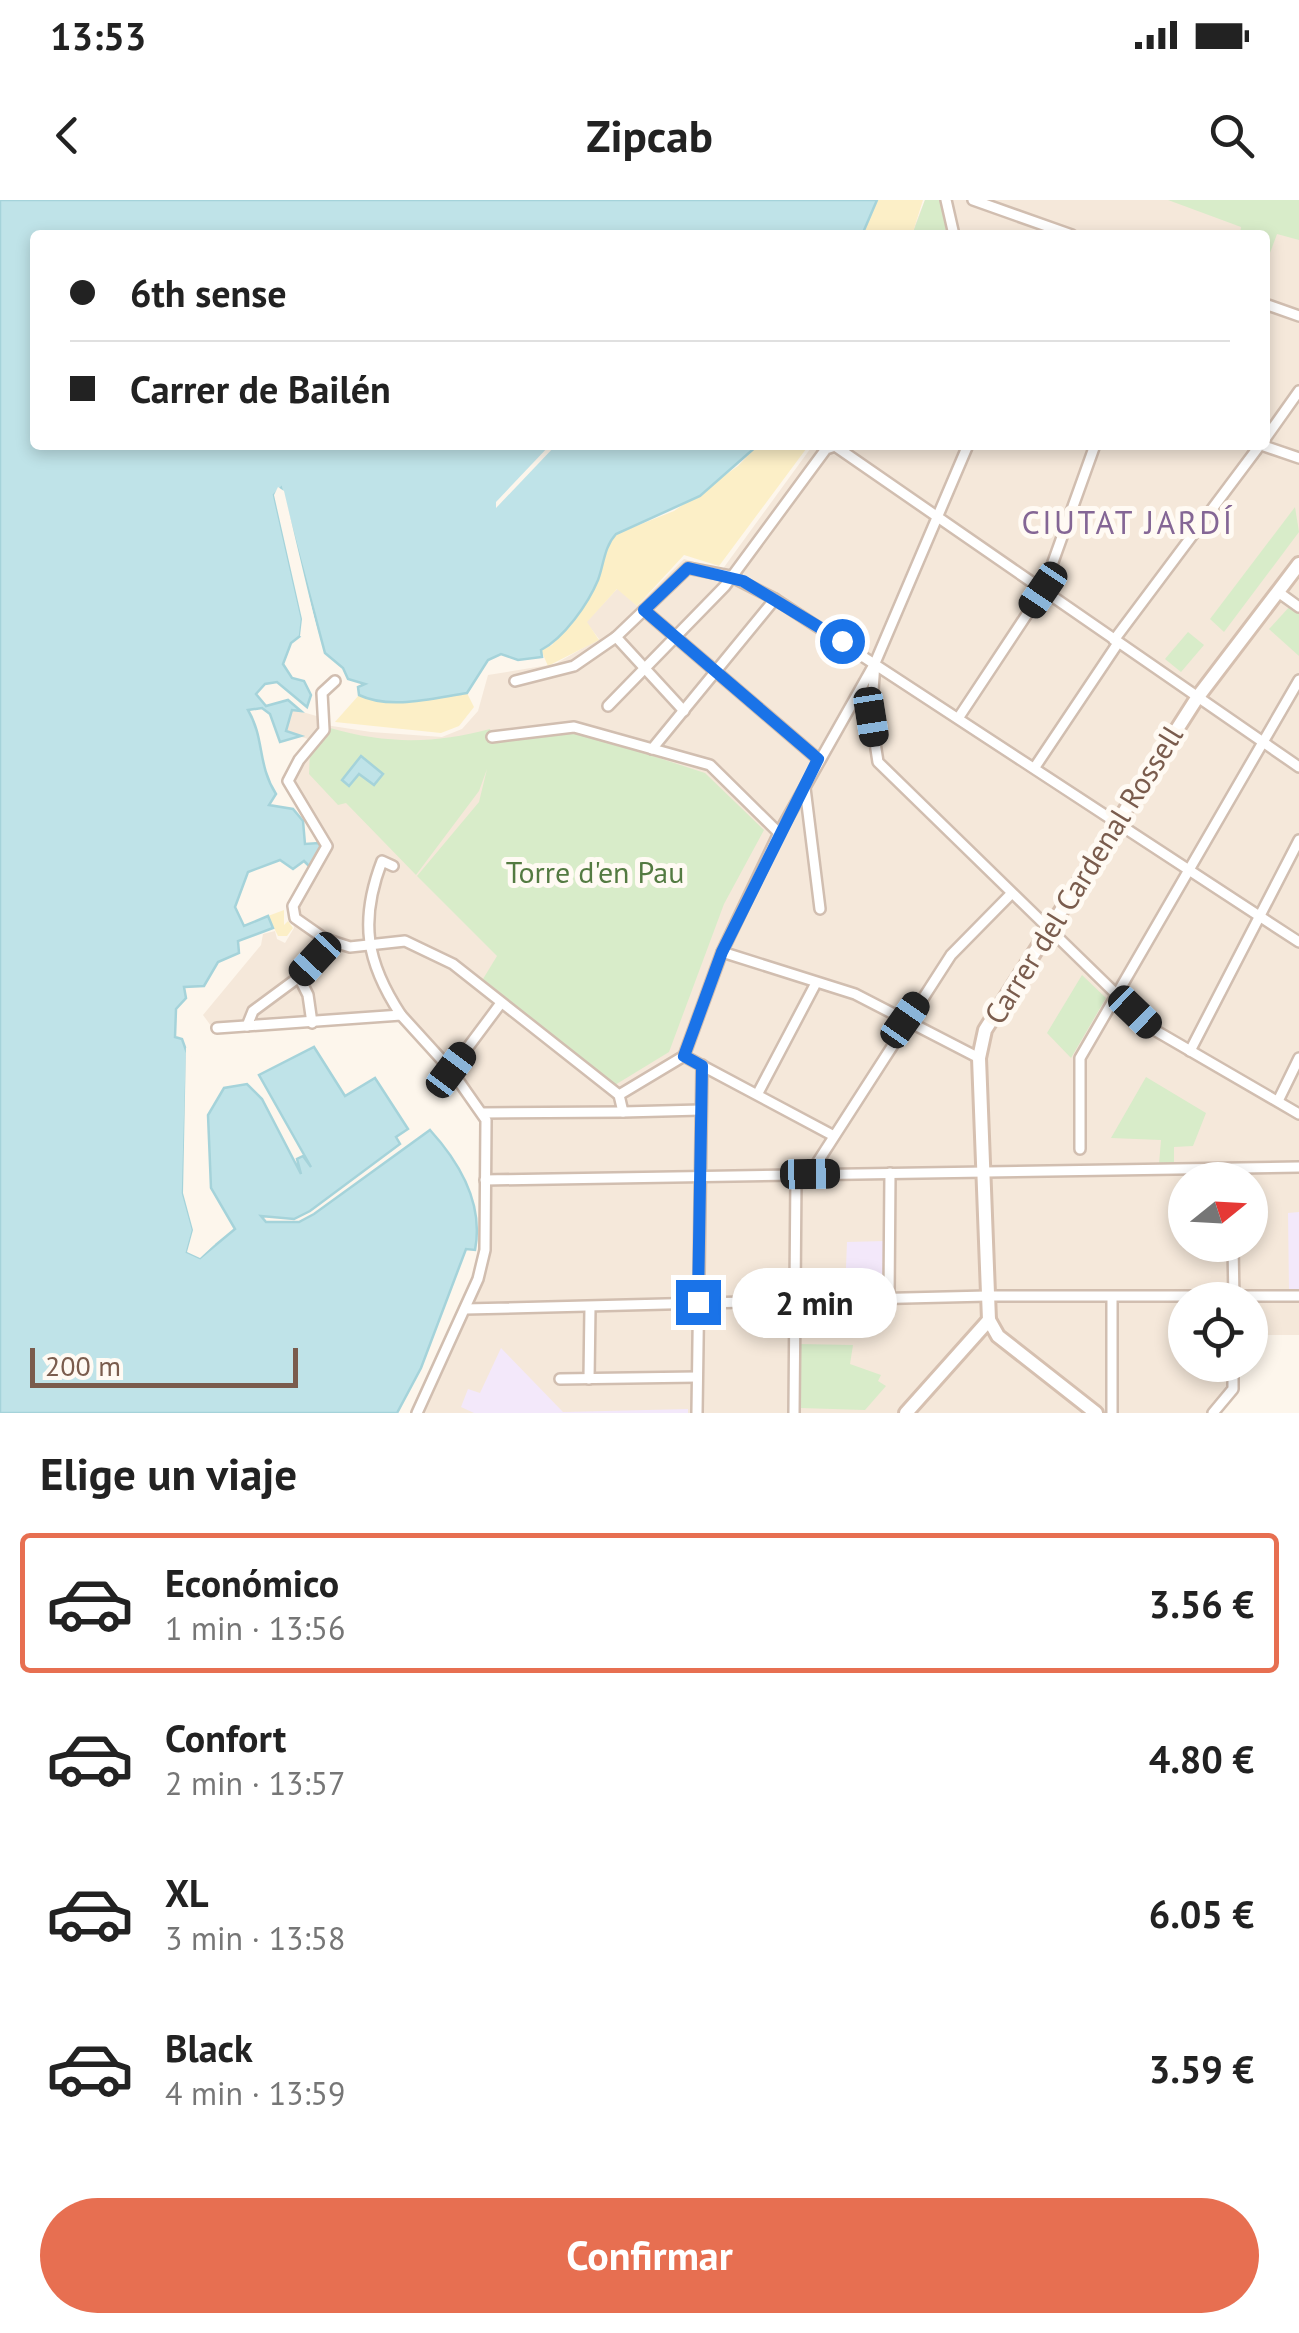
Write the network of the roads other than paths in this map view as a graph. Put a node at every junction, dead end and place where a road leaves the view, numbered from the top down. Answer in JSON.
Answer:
{"nodes":[{"id":1,"x":946,"y":200,"type":"edge"},
{"id":2,"x":973,"y":200,"type":"edge"},
{"id":3,"x":953,"y":230,"type":"edge"},
{"id":4,"x":1050,"y":230,"type":"edge"},
{"id":5,"x":1270,"y":306,"type":"edge"},
{"id":6,"x":1299,"y":316,"type":"edge"},
{"id":7,"x":1299,"y":390,"type":"edge"},
{"id":8,"x":1270,"y":431,"type":"edge"},
{"id":9,"x":1270,"y":448,"type":"edge"},
{"id":10,"x":825,"y":450,"type":"edge"},
{"id":11,"x":844,"y":450,"type":"edge"},
{"id":12,"x":966,"y":450,"type":"edge"},
{"id":13,"x":1094,"y":450,"type":"edge"},
{"id":14,"x":1256,"y":450,"type":"edge"},
{"id":15,"x":1299,"y":458,"type":"edge"},
{"id":16,"x":938,"y":516,"type":"junction"},
{"id":17,"x":1299,"y":564,"type":"edge"},
{"id":18,"x":730,"y":576,"type":"junction"},
{"id":19,"x":1043,"y":590,"type":"junction"},
{"id":20,"x":1278,"y":592,"type":"dead end"},
{"id":21,"x":775,"y":599,"type":"junction"},
{"id":22,"x":1299,"y":606,"type":"edge"},
{"id":23,"x":644,"y":610,"type":"junction"},
{"id":24,"x":676,"y":637,"type":"junction"},
{"id":25,"x":619,"y":640,"type":"junction"},
{"id":26,"x":1116,"y":642,"type":"junction"},
{"id":27,"x":875,"y":662,"type":"junction"},
{"id":28,"x":645,"y":668,"type":"junction"},
{"id":29,"x":716,"y":671,"type":"junction"},
{"id":30,"x":1299,"y":680,"type":"edge"},
{"id":31,"x":335,"y":681,"type":"dead end"},
{"id":32,"x":515,"y":681,"type":"dead end"},
{"id":33,"x":1197,"y":698,"type":"junction"},
{"id":34,"x":608,"y":706,"type":"dead end"},
{"id":35,"x":684,"y":711,"type":"junction"},
{"id":36,"x":959,"y":716,"type":"junction"},
{"id":37,"x":492,"y":737,"type":"dead end"},
{"id":38,"x":1262,"y":742,"type":"junction"},
{"id":39,"x":652,"y":750,"type":"junction"},
{"id":40,"x":818,"y":759,"type":"junction"},
{"id":41,"x":1034,"y":767,"type":"junction"},
{"id":42,"x":1299,"y":767,"type":"edge"},
{"id":43,"x":805,"y":786,"type":"junction"},
{"id":44,"x":1120,"y":824,"type":"junction"},
{"id":45,"x":778,"y":833,"type":"junction"},
{"id":46,"x":1299,"y":840,"type":"edge"},
{"id":47,"x":394,"y":866,"type":"dead end"},
{"id":48,"x":1191,"y":869,"type":"junction"},
{"id":49,"x":1010,"y":895,"type":"junction"},
{"id":50,"x":820,"y":909,"type":"dead end"},
{"id":51,"x":1260,"y":914,"type":"junction"},
{"id":52,"x":1045,"y":930,"type":"junction"},
{"id":53,"x":332,"y":942,"type":"junction"},
{"id":54,"x":1299,"y":942,"type":"edge"},
{"id":55,"x":367,"y":946,"type":"junction"},
{"id":56,"x":722,"y":952,"type":"junction"},
{"id":57,"x":298,"y":977,"type":"junction"},
{"id":58,"x":816,"y":983,"type":"junction"},
{"id":59,"x":1118,"y":996,"type":"junction"},
{"id":60,"x":501,"y":1004,"type":"junction"},
{"id":61,"x":400,"y":1016,"type":"junction"},
{"id":62,"x":905,"y":1020,"type":"junction"},
{"id":63,"x":312,"y":1022,"type":"junction"},
{"id":64,"x":247,"y":1026,"type":"junction"},
{"id":65,"x":217,"y":1028,"type":"dead end"},
{"id":66,"x":1190,"y":1051,"type":"junction"},
{"id":67,"x":684,"y":1056,"type":"junction"},
{"id":68,"x":980,"y":1058,"type":"junction"},
{"id":69,"x":1299,"y":1058,"type":"edge"},
{"id":70,"x":702,"y":1066,"type":"junction"},
{"id":71,"x":451,"y":1070,"type":"junction"},
{"id":72,"x":758,"y":1093,"type":"junction"},
{"id":73,"x":619,"y":1095,"type":"junction"},
{"id":74,"x":1278,"y":1101,"type":"junction"},
{"id":75,"x":701,"y":1110,"type":"junction"},
{"id":76,"x":482,"y":1112,"type":"junction"},
{"id":77,"x":623,"y":1112,"type":"junction"},
{"id":78,"x":1299,"y":1114,"type":"edge"},
{"id":79,"x":834,"y":1136,"type":"junction"},
{"id":80,"x":1080,"y":1144,"type":"dead end"},
{"id":81,"x":1268,"y":1168,"type":"edge"},
{"id":82,"x":1299,"y":1168,"type":"edge"},
{"id":83,"x":1168,"y":1169,"type":"edge"},
{"id":84,"x":983,"y":1172,"type":"junction"},
{"id":85,"x":890,"y":1173,"type":"junction"},
{"id":86,"x":810,"y":1174,"type":"junction"},
{"id":87,"x":796,"y":1175,"type":"junction"},
{"id":88,"x":700,"y":1176,"type":"junction"},
{"id":89,"x":485,"y":1180,"type":"junction"},
{"id":90,"x":987,"y":1296,"type":"junction"},
{"id":91,"x":1299,"y":1296,"type":"edge"},
{"id":92,"x":1268,"y":1297,"type":"edge"},
{"id":93,"x":889,"y":1298,"type":"junction"},
{"id":94,"x":1112,"y":1298,"type":"junction"},
{"id":95,"x":1168,"y":1298,"type":"edge"},
{"id":96,"x":795,"y":1300,"type":"junction"},
{"id":97,"x":698,"y":1302,"type":"junction"},
{"id":98,"x":590,"y":1306,"type":"junction"},
{"id":99,"x":465,"y":1308,"type":"junction"},
{"id":100,"x":989,"y":1320,"type":"junction"},
{"id":101,"x":697,"y":1377,"type":"junction"},
{"id":102,"x":590,"y":1379,"type":"junction"},
{"id":103,"x":560,"y":1380,"type":"dead end"},
{"id":104,"x":1233,"y":1382,"type":"edge"},
{"id":105,"x":417,"y":1413,"type":"edge"},
{"id":106,"x":697,"y":1413,"type":"edge"},
{"id":107,"x":794,"y":1413,"type":"edge"},
{"id":108,"x":906,"y":1413,"type":"edge"},
{"id":109,"x":1096,"y":1413,"type":"edge"},
{"id":110,"x":1112,"y":1413,"type":"edge"},
{"id":111,"x":1214,"y":1413,"type":"edge"}],
"edges":[{"from":1,"to":3,"type":"street"},
{"from":2,"to":4,"type":"street"},
{"from":5,"to":6,"type":"street"},
{"from":7,"to":8,"type":"street"},
{"from":9,"to":15,"type":"street"},
{"from":10,"to":18,"type":"street"},
{"from":11,"to":16,"type":"street"},
{"from":12,"to":16,"type":"street"},
{"from":13,"to":19,"type":"street"},
{"from":14,"to":26,"type":"street"},
{"from":16,"to":19,"type":"street"},
{"from":16,"to":27,"type":"street"},
{"from":17,"to":33,"type":"street","name":"Carrer del Cardenal Rossell"},
{"from":18,"to":21,"type":"street"},
{"from":18,"to":23,"type":"street"},
{"from":18,"to":24,"type":"street"},
{"from":19,"to":26,"type":"street"},
{"from":19,"to":36,"type":"street"},
{"from":20,"to":22,"type":"street"},
{"from":21,"to":27,"type":"street"},
{"from":21,"to":29,"type":"street"},
{"from":23,"to":24,"type":"street"},
{"from":23,"to":25,"type":"street"},
{"from":24,"to":28,"type":"street"},
{"from":24,"to":29,"type":"street"},
{"from":25,"to":28,"type":"street"},
{"from":25,"to":32,"type":"street"},
{"from":26,"to":33,"type":"street"},
{"from":26,"to":41,"type":"street"},
{"from":27,"to":36,"type":"street"},
{"from":27,"to":40,"type":"street"},
{"from":27,"to":49,"type":"street"},
{"from":28,"to":34,"type":"street"},
{"from":28,"to":35,"type":"street"},
{"from":29,"to":35,"type":"street"},
{"from":29,"to":40,"type":"street"},
{"from":30,"to":38,"type":"street"},
{"from":31,"to":53,"type":"street"},
{"from":33,"to":38,"type":"street"},
{"from":33,"to":44,"type":"street","name":"Carrer del Cardenal Rossell"},
{"from":35,"to":39,"type":"street"},
{"from":36,"to":41,"type":"street"},
{"from":37,"to":39,"type":"street"},
{"from":38,"to":42,"type":"street"},
{"from":38,"to":48,"type":"street"},
{"from":39,"to":45,"type":"street"},
{"from":40,"to":43,"type":"street"},
{"from":41,"to":44,"type":"street"},
{"from":43,"to":45,"type":"street"},
{"from":43,"to":50,"type":"street"},
{"from":44,"to":48,"type":"street"},
{"from":44,"to":52,"type":"street","name":"Carrer del Cardenal Rossell"},
{"from":45,"to":56,"type":"street"},
{"from":46,"to":51,"type":"street"},
{"from":47,"to":55,"type":"street"},
{"from":48,"to":51,"type":"street"},
{"from":48,"to":59,"type":"street"},
{"from":49,"to":52,"type":"street"},
{"from":49,"to":62,"type":"street"},
{"from":51,"to":54,"type":"street"},
{"from":51,"to":66,"type":"street"},
{"from":52,"to":59,"type":"street"},
{"from":52,"to":68,"type":"street","name":"Carrer del Cardenal Rossell"},
{"from":53,"to":55,"type":"street"},
{"from":53,"to":57,"type":"street"},
{"from":55,"to":60,"type":"street"},
{"from":55,"to":61,"type":"street"},
{"from":56,"to":58,"type":"street"},
{"from":56,"to":67,"type":"street"},
{"from":57,"to":63,"type":"street"},
{"from":57,"to":64,"type":"street"},
{"from":58,"to":62,"type":"street"},
{"from":58,"to":72,"type":"street"},
{"from":59,"to":66,"type":"street"},
{"from":59,"to":80,"type":"street"},
{"from":60,"to":71,"type":"street"},
{"from":60,"to":73,"type":"street"},
{"from":61,"to":63,"type":"street"},
{"from":61,"to":71,"type":"street"},
{"from":62,"to":68,"type":"street"},
{"from":62,"to":79,"type":"street"},
{"from":63,"to":64,"type":"street"},
{"from":64,"to":65,"type":"street"},
{"from":66,"to":74,"type":"street"},
{"from":67,"to":70,"type":"street"},
{"from":67,"to":73,"type":"street"},
{"from":68,"to":84,"type":"street","name":"Carrer del Cardenal Rossell"},
{"from":69,"to":74,"type":"street"},
{"from":70,"to":72,"type":"street"},
{"from":70,"to":75,"type":"street"},
{"from":71,"to":76,"type":"street"},
{"from":72,"to":79,"type":"street"},
{"from":73,"to":77,"type":"street"},
{"from":74,"to":78,"type":"street"},
{"from":75,"to":77,"type":"street"},
{"from":75,"to":88,"type":"street"},
{"from":76,"to":77,"type":"street"},
{"from":76,"to":89,"type":"street"},
{"from":79,"to":86,"type":"street"},
{"from":81,"to":82,"type":"street"},
{"from":83,"to":84,"type":"street"},
{"from":84,"to":85,"type":"street"},
{"from":84,"to":90,"type":"street","name":"Carrer del Cardenal Rossell"},
{"from":85,"to":86,"type":"street"},
{"from":85,"to":93,"type":"street"},
{"from":86,"to":87,"type":"street"},
{"from":87,"to":88,"type":"street"},
{"from":87,"to":96,"type":"street"},
{"from":88,"to":89,"type":"street"},
{"from":88,"to":97,"type":"street"},
{"from":89,"to":99,"type":"street"},
{"from":90,"to":93,"type":"street"},
{"from":90,"to":94,"type":"street"},
{"from":90,"to":100,"type":"street","name":"Carrer del Cardenal Rossell"},
{"from":91,"to":92,"type":"street"},
{"from":93,"to":96,"type":"street"},
{"from":94,"to":95,"type":"street"},
{"from":94,"to":110,"type":"street"},
{"from":96,"to":97,"type":"street"},
{"from":96,"to":107,"type":"street"},
{"from":97,"to":98,"type":"street"},
{"from":97,"to":101,"type":"street"},
{"from":98,"to":99,"type":"street"},
{"from":98,"to":102,"type":"street"},
{"from":99,"to":105,"type":"street"},
{"from":100,"to":108,"type":"street"},
{"from":100,"to":109,"type":"street"},
{"from":101,"to":102,"type":"street"},
{"from":101,"to":106,"type":"street"},
{"from":102,"to":103,"type":"street"},
{"from":104,"to":111,"type":"street"}]}
